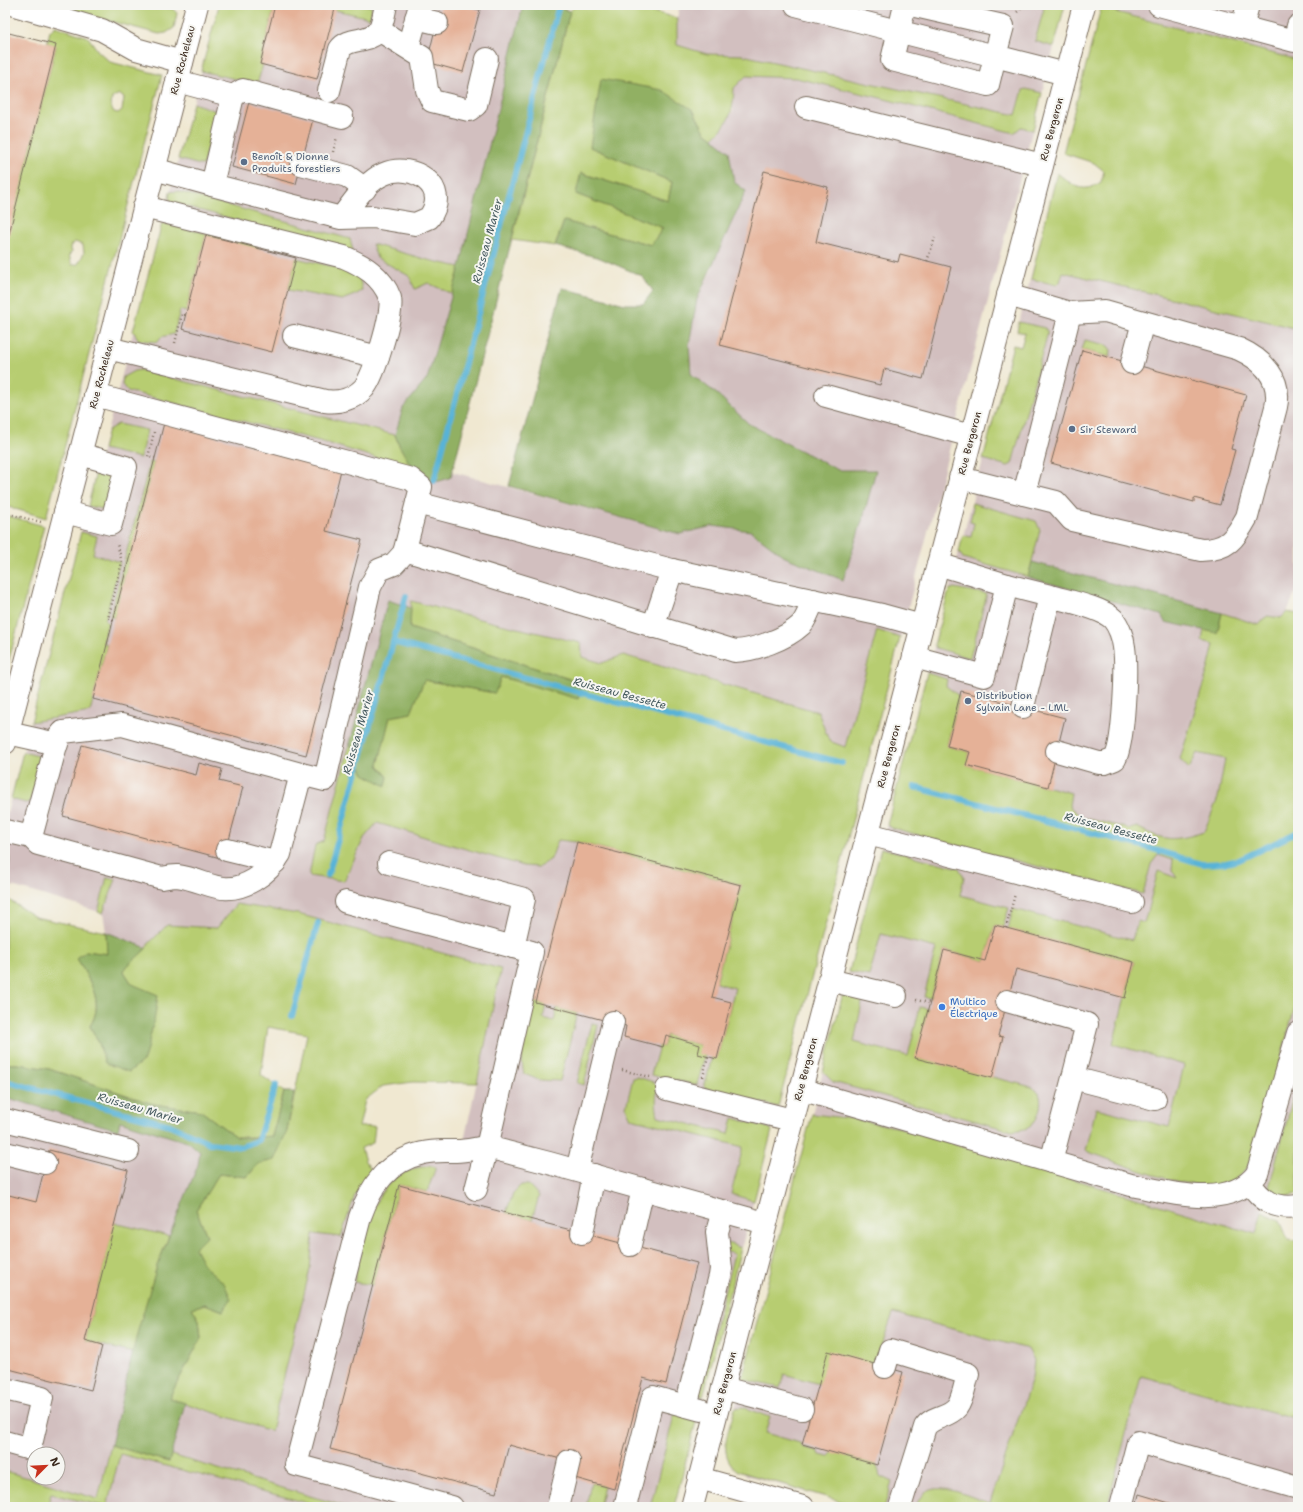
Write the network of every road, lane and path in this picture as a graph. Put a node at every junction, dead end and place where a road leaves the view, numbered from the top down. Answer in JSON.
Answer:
{"nodes":[{"id":1,"x":14,"y":5,"type":"edge"},
{"id":2,"x":197,"y":5,"type":"edge"},
{"id":3,"x":386,"y":5,"type":"edge"},
{"id":4,"x":797,"y":5,"type":"edge"},
{"id":5,"x":906,"y":5,"type":"edge"},
{"id":6,"x":911,"y":5,"type":"edge"},
{"id":7,"x":1084,"y":5,"type":"edge"},
{"id":8,"x":1159,"y":5,"type":"edge"},
{"id":9,"x":1248,"y":5,"type":"edge"},
{"id":10,"x":838,"y":10,"type":"edge"},
{"id":11,"x":866,"y":14,"type":"edge"},
{"id":12,"x":424,"y":15,"type":"edge"},
{"id":13,"x":1298,"y":26,"type":"edge"},
{"id":14,"x":1242,"y":27,"type":"junction"},
{"id":15,"x":379,"y":30,"type":"junction"},
{"id":16,"x":899,"y":31,"type":"junction"},
{"id":17,"x":408,"y":47,"type":"junction"},
{"id":18,"x":995,"y":56,"type":"junction"},
{"id":19,"x":487,"y":59,"type":"dead end"},
{"id":20,"x":179,"y":71,"type":"junction"},
{"id":21,"x":1066,"y":74,"type":"junction"},
{"id":22,"x":328,"y":90,"type":"dead end"},
{"id":23,"x":233,"y":96,"type":"junction"},
{"id":24,"x":806,"y":108,"type":"dead end"},
{"id":25,"x":342,"y":117,"type":"joint"},
{"id":26,"x":302,"y":164,"type":"dead end"},
{"id":27,"x":1042,"y":166,"type":"junction"},
{"id":28,"x":154,"y":169,"type":"junction"},
{"id":29,"x":328,"y":172,"type":"junction"},
{"id":30,"x":212,"y":185,"type":"junction"},
{"id":31,"x":365,"y":189,"type":"junction"},
{"id":32,"x":144,"y":207,"type":"junction"},
{"id":33,"x":341,"y":218,"type":"junction"},
{"id":34,"x":936,"y":238,"type":"dead end"},
{"id":35,"x":927,"y":261,"type":"dead end"},
{"id":36,"x":1008,"y":295,"type":"junction"},
{"id":37,"x":1070,"y":314,"type":"junction"},
{"id":38,"x":186,"y":315,"type":"dead end"},
{"id":39,"x":1143,"y":322,"type":"junction"},
{"id":40,"x":177,"y":334,"type":"dead end"},
{"id":41,"x":294,"y":336,"type":"dead end"},
{"id":42,"x":108,"y":348,"type":"junction"},
{"id":43,"x":378,"y":357,"type":"junction"},
{"id":44,"x":1132,"y":363,"type":"dead end"},
{"id":45,"x":96,"y":394,"type":"junction"},
{"id":46,"x":826,"y":396,"type":"dead end"},
{"id":47,"x":151,"y":422,"type":"junction"},
{"id":48,"x":971,"y":436,"type":"junction"},
{"id":49,"x":80,"y":454,"type":"junction"},
{"id":50,"x":155,"y":458,"type":"dead end"},
{"id":51,"x":960,"y":478,"type":"junction"},
{"id":52,"x":1024,"y":494,"type":"junction"},
{"id":53,"x":417,"y":503,"type":"junction"},
{"id":54,"x":65,"y":512,"type":"junction"},
{"id":55,"x":5,"y":513,"type":"edge"},
{"id":56,"x":45,"y":522,"type":"dead end"},
{"id":57,"x":405,"y":550,"type":"junction"},
{"id":58,"x":122,"y":562,"type":"dead end"},
{"id":59,"x":938,"y":564,"type":"junction"},
{"id":60,"x":672,"y":570,"type":"junction"},
{"id":61,"x":1007,"y":585,"type":"junction"},
{"id":62,"x":1050,"y":596,"type":"junction"},
{"id":63,"x":813,"y":600,"type":"junction"},
{"id":64,"x":113,"y":620,"type":"dead end"},
{"id":65,"x":922,"y":626,"type":"junction"},
{"id":66,"x":653,"y":627,"type":"junction"},
{"id":67,"x":914,"y":657,"type":"junction"},
{"id":68,"x":1023,"y":707,"type":"dead end"},
{"id":69,"x":6,"y":738,"type":"edge"},
{"id":70,"x":57,"y":744,"type":"junction"},
{"id":71,"x":1057,"y":751,"type":"dead end"},
{"id":72,"x":302,"y":774,"type":"junction"},
{"id":73,"x":5,"y":831,"type":"edge"},
{"id":74,"x":868,"y":834,"type":"junction"},
{"id":75,"x":31,"y":838,"type":"junction"},
{"id":76,"x":227,"y":850,"type":"dead end"},
{"id":77,"x":275,"y":862,"type":"junction"},
{"id":78,"x":389,"y":863,"type":"dead end"},
{"id":79,"x":346,"y":902,"type":"dead end"},
{"id":80,"x":1132,"y":902,"type":"dead end"},
{"id":81,"x":1011,"y":909,"type":"dead end"},
{"id":82,"x":1006,"y":928,"type":"dead end"},
{"id":83,"x":513,"y":948,"type":"junction"},
{"id":84,"x":829,"y":980,"type":"junction"},
{"id":85,"x":896,"y":996,"type":"dead end"},
{"id":86,"x":1007,"y":1001,"type":"dead end"},
{"id":87,"x":922,"y":1002,"type":"dead end"},
{"id":88,"x":930,"y":1003,"type":"dead end"},
{"id":89,"x":612,"y":1022,"type":"dead end"},
{"id":90,"x":1298,"y":1033,"type":"edge"},
{"id":91,"x":708,"y":1056,"type":"dead end"},
{"id":92,"x":602,"y":1064,"type":"junction"},
{"id":93,"x":1073,"y":1078,"type":"junction"},
{"id":94,"x":702,"y":1080,"type":"dead end"},
{"id":95,"x":667,"y":1089,"type":"joint"},
{"id":96,"x":800,"y":1089,"type":"junction"},
{"id":97,"x":1156,"y":1099,"type":"dead end"},
{"id":98,"x":5,"y":1120,"type":"edge"},
{"id":99,"x":792,"y":1120,"type":"junction"},
{"id":100,"x":487,"y":1147,"type":"junction"},
{"id":101,"x":128,"y":1151,"type":"dead end"},
{"id":102,"x":5,"y":1153,"type":"edge"},
{"id":103,"x":1052,"y":1162,"type":"junction"},
{"id":104,"x":45,"y":1163,"type":"dead end"},
{"id":105,"x":586,"y":1173,"type":"junction"},
{"id":106,"x":1250,"y":1183,"type":"junction"},
{"id":107,"x":476,"y":1189,"type":"dead end"},
{"id":108,"x":644,"y":1189,"type":"junction"},
{"id":109,"x":1298,"y":1206,"type":"edge"},
{"id":110,"x":722,"y":1211,"type":"junction"},
{"id":111,"x":765,"y":1223,"type":"junction"},
{"id":112,"x":582,"y":1233,"type":"dead end"},
{"id":113,"x":630,"y":1245,"type":"dead end"},
{"id":114,"x":885,"y":1367,"type":"dead end"},
{"id":115,"x":723,"y":1388,"type":"junction"},
{"id":116,"x":5,"y":1389,"type":"edge"},
{"id":117,"x":686,"y":1406,"type":"junction"},
{"id":118,"x":802,"y":1409,"type":"dead end"},
{"id":119,"x":716,"y":1414,"type":"junction"},
{"id":120,"x":5,"y":1442,"type":"edge"},
{"id":121,"x":569,"y":1461,"type":"dead end"},
{"id":122,"x":699,"y":1478,"type":"junction"},
{"id":123,"x":1298,"y":1488,"type":"edge"},
{"id":124,"x":798,"y":1506,"type":"edge"},
{"id":125,"x":452,"y":1507,"type":"edge"},
{"id":126,"x":558,"y":1507,"type":"edge"},
{"id":127,"x":625,"y":1507,"type":"edge"},
{"id":128,"x":692,"y":1507,"type":"edge"},
{"id":129,"x":900,"y":1507,"type":"edge"},
{"id":130,"x":1121,"y":1507,"type":"edge"}],
"edges":[{"from":1,"to":20,"type":"street"},
{"from":2,"to":20,"type":"street","name":"Rue Rocheleau"},
{"from":3,"to":15,"type":"street"},
{"from":4,"to":10,"type":"street"},
{"from":5,"to":16,"type":"street"},
{"from":6,"to":18,"type":"street"},
{"from":7,"to":21,"type":"street","name":"Rue Bergeron"},
{"from":8,"to":14,"type":"street"},
{"from":9,"to":14,"type":"street"},
{"from":10,"to":11,"type":"street"},
{"from":11,"to":16,"type":"street"},
{"from":12,"to":17,"type":"street"},
{"from":13,"to":14,"type":"street"},
{"from":15,"to":17,"type":"street"},
{"from":15,"to":22,"type":"street"},
{"from":16,"to":18,"type":"street"},
{"from":16,"to":18,"type":"street"},
{"from":17,"to":19,"type":"street"},
{"from":18,"to":21,"type":"street"},
{"from":20,"to":23,"type":"street"},
{"from":20,"to":28,"type":"street","name":"Rue Rocheleau"},
{"from":21,"to":27,"type":"street","name":"Rue Bergeron"},
{"from":23,"to":25,"type":"street"},
{"from":23,"to":30,"type":"street"},
{"from":24,"to":27,"type":"street"},
{"from":25,"to":29,"type":"path"},
{"from":26,"to":29,"type":"street"},
{"from":27,"to":36,"type":"street","name":"Rue Bergeron"},
{"from":28,"to":30,"type":"street"},
{"from":28,"to":32,"type":"street","name":"Rue Rocheleau"},
{"from":29,"to":31,"type":"street"},
{"from":30,"to":33,"type":"street"},
{"from":31,"to":33,"type":"street"},
{"from":31,"to":33,"type":"street"},
{"from":32,"to":42,"type":"street","name":"Rue Rocheleau"},
{"from":32,"to":43,"type":"street"},
{"from":34,"to":35,"type":"path"},
{"from":36,"to":37,"type":"street"},
{"from":36,"to":48,"type":"street","name":"Rue Bergeron"},
{"from":37,"to":39,"type":"street"},
{"from":37,"to":52,"type":"street"},
{"from":38,"to":40,"type":"path"},
{"from":39,"to":44,"type":"street"},
{"from":39,"to":52,"type":"street"},
{"from":41,"to":43,"type":"street"},
{"from":42,"to":43,"type":"street"},
{"from":42,"to":45,"type":"street","name":"Rue Rocheleau"},
{"from":45,"to":47,"type":"street"},
{"from":45,"to":49,"type":"street","name":"Rue Rocheleau"},
{"from":46,"to":48,"type":"street"},
{"from":47,"to":50,"type":"path"},
{"from":47,"to":53,"type":"street"},
{"from":48,"to":51,"type":"street","name":"Rue Bergeron"},
{"from":49,"to":54,"type":"street","name":"Rue Rocheleau"},
{"from":49,"to":54,"type":"street"},
{"from":51,"to":52,"type":"street"},
{"from":51,"to":59,"type":"street","name":"Rue Bergeron"},
{"from":53,"to":57,"type":"street"},
{"from":53,"to":60,"type":"street"},
{"from":54,"to":69,"type":"street","name":"Rue Rocheleau"},
{"from":55,"to":56,"type":"path"},
{"from":57,"to":66,"type":"street"},
{"from":57,"to":72,"type":"street"},
{"from":58,"to":64,"type":"path"},
{"from":59,"to":61,"type":"street"},
{"from":59,"to":65,"type":"street","name":"Rue Bergeron"},
{"from":60,"to":63,"type":"street"},
{"from":60,"to":66,"type":"street"},
{"from":61,"to":62,"type":"street"},
{"from":61,"to":67,"type":"street"},
{"from":62,"to":68,"type":"street"},
{"from":62,"to":71,"type":"street"},
{"from":63,"to":65,"type":"street"},
{"from":63,"to":66,"type":"street"},
{"from":65,"to":67,"type":"street","name":"Rue Bergeron"},
{"from":67,"to":74,"type":"street","name":"Rue Bergeron"},
{"from":69,"to":70,"type":"street"},
{"from":70,"to":72,"type":"street"},
{"from":70,"to":75,"type":"street"},
{"from":72,"to":77,"type":"street"},
{"from":73,"to":75,"type":"street"},
{"from":74,"to":80,"type":"street"},
{"from":74,"to":84,"type":"street","name":"Rue Bergeron"},
{"from":75,"to":77,"type":"street"},
{"from":76,"to":77,"type":"street"},
{"from":78,"to":83,"type":"street"},
{"from":79,"to":83,"type":"street"},
{"from":81,"to":82,"type":"path"},
{"from":83,"to":100,"type":"street"},
{"from":84,"to":85,"type":"street"},
{"from":84,"to":96,"type":"street","name":"Rue Bergeron"},
{"from":86,"to":93,"type":"street"},
{"from":87,"to":88,"type":"path"},
{"from":89,"to":92,"type":"street"},
{"from":90,"to":106,"type":"street"},
{"from":91,"to":94,"type":"path"},
{"from":92,"to":95,"type":"path"},
{"from":92,"to":105,"type":"street"},
{"from":93,"to":97,"type":"street"},
{"from":93,"to":103,"type":"street"},
{"from":95,"to":99,"type":"street"},
{"from":96,"to":99,"type":"street","name":"Rue Bergeron"},
{"from":96,"to":103,"type":"street"},
{"from":98,"to":101,"type":"street"},
{"from":99,"to":111,"type":"street","name":"Rue Bergeron"},
{"from":100,"to":105,"type":"street"},
{"from":100,"to":107,"type":"street"},
{"from":100,"to":125,"type":"street"},
{"from":102,"to":104,"type":"street"},
{"from":103,"to":106,"type":"street"},
{"from":105,"to":108,"type":"street"},
{"from":105,"to":112,"type":"street"},
{"from":106,"to":109,"type":"street"},
{"from":108,"to":110,"type":"street"},
{"from":108,"to":113,"type":"street"},
{"from":110,"to":111,"type":"street"},
{"from":110,"to":117,"type":"street"},
{"from":111,"to":115,"type":"street","name":"Rue Bergeron"},
{"from":114,"to":129,"type":"street"},
{"from":115,"to":118,"type":"street"},
{"from":115,"to":119,"type":"street","name":"Rue Bergeron"},
{"from":116,"to":120,"type":"street"},
{"from":117,"to":119,"type":"street"},
{"from":117,"to":127,"type":"street"},
{"from":119,"to":122,"type":"street","name":"Rue Bergeron"},
{"from":121,"to":126,"type":"street"},
{"from":122,"to":124,"type":"street"},
{"from":122,"to":128,"type":"street","name":"Rue Bergeron"},
{"from":123,"to":130,"type":"street"}]}
